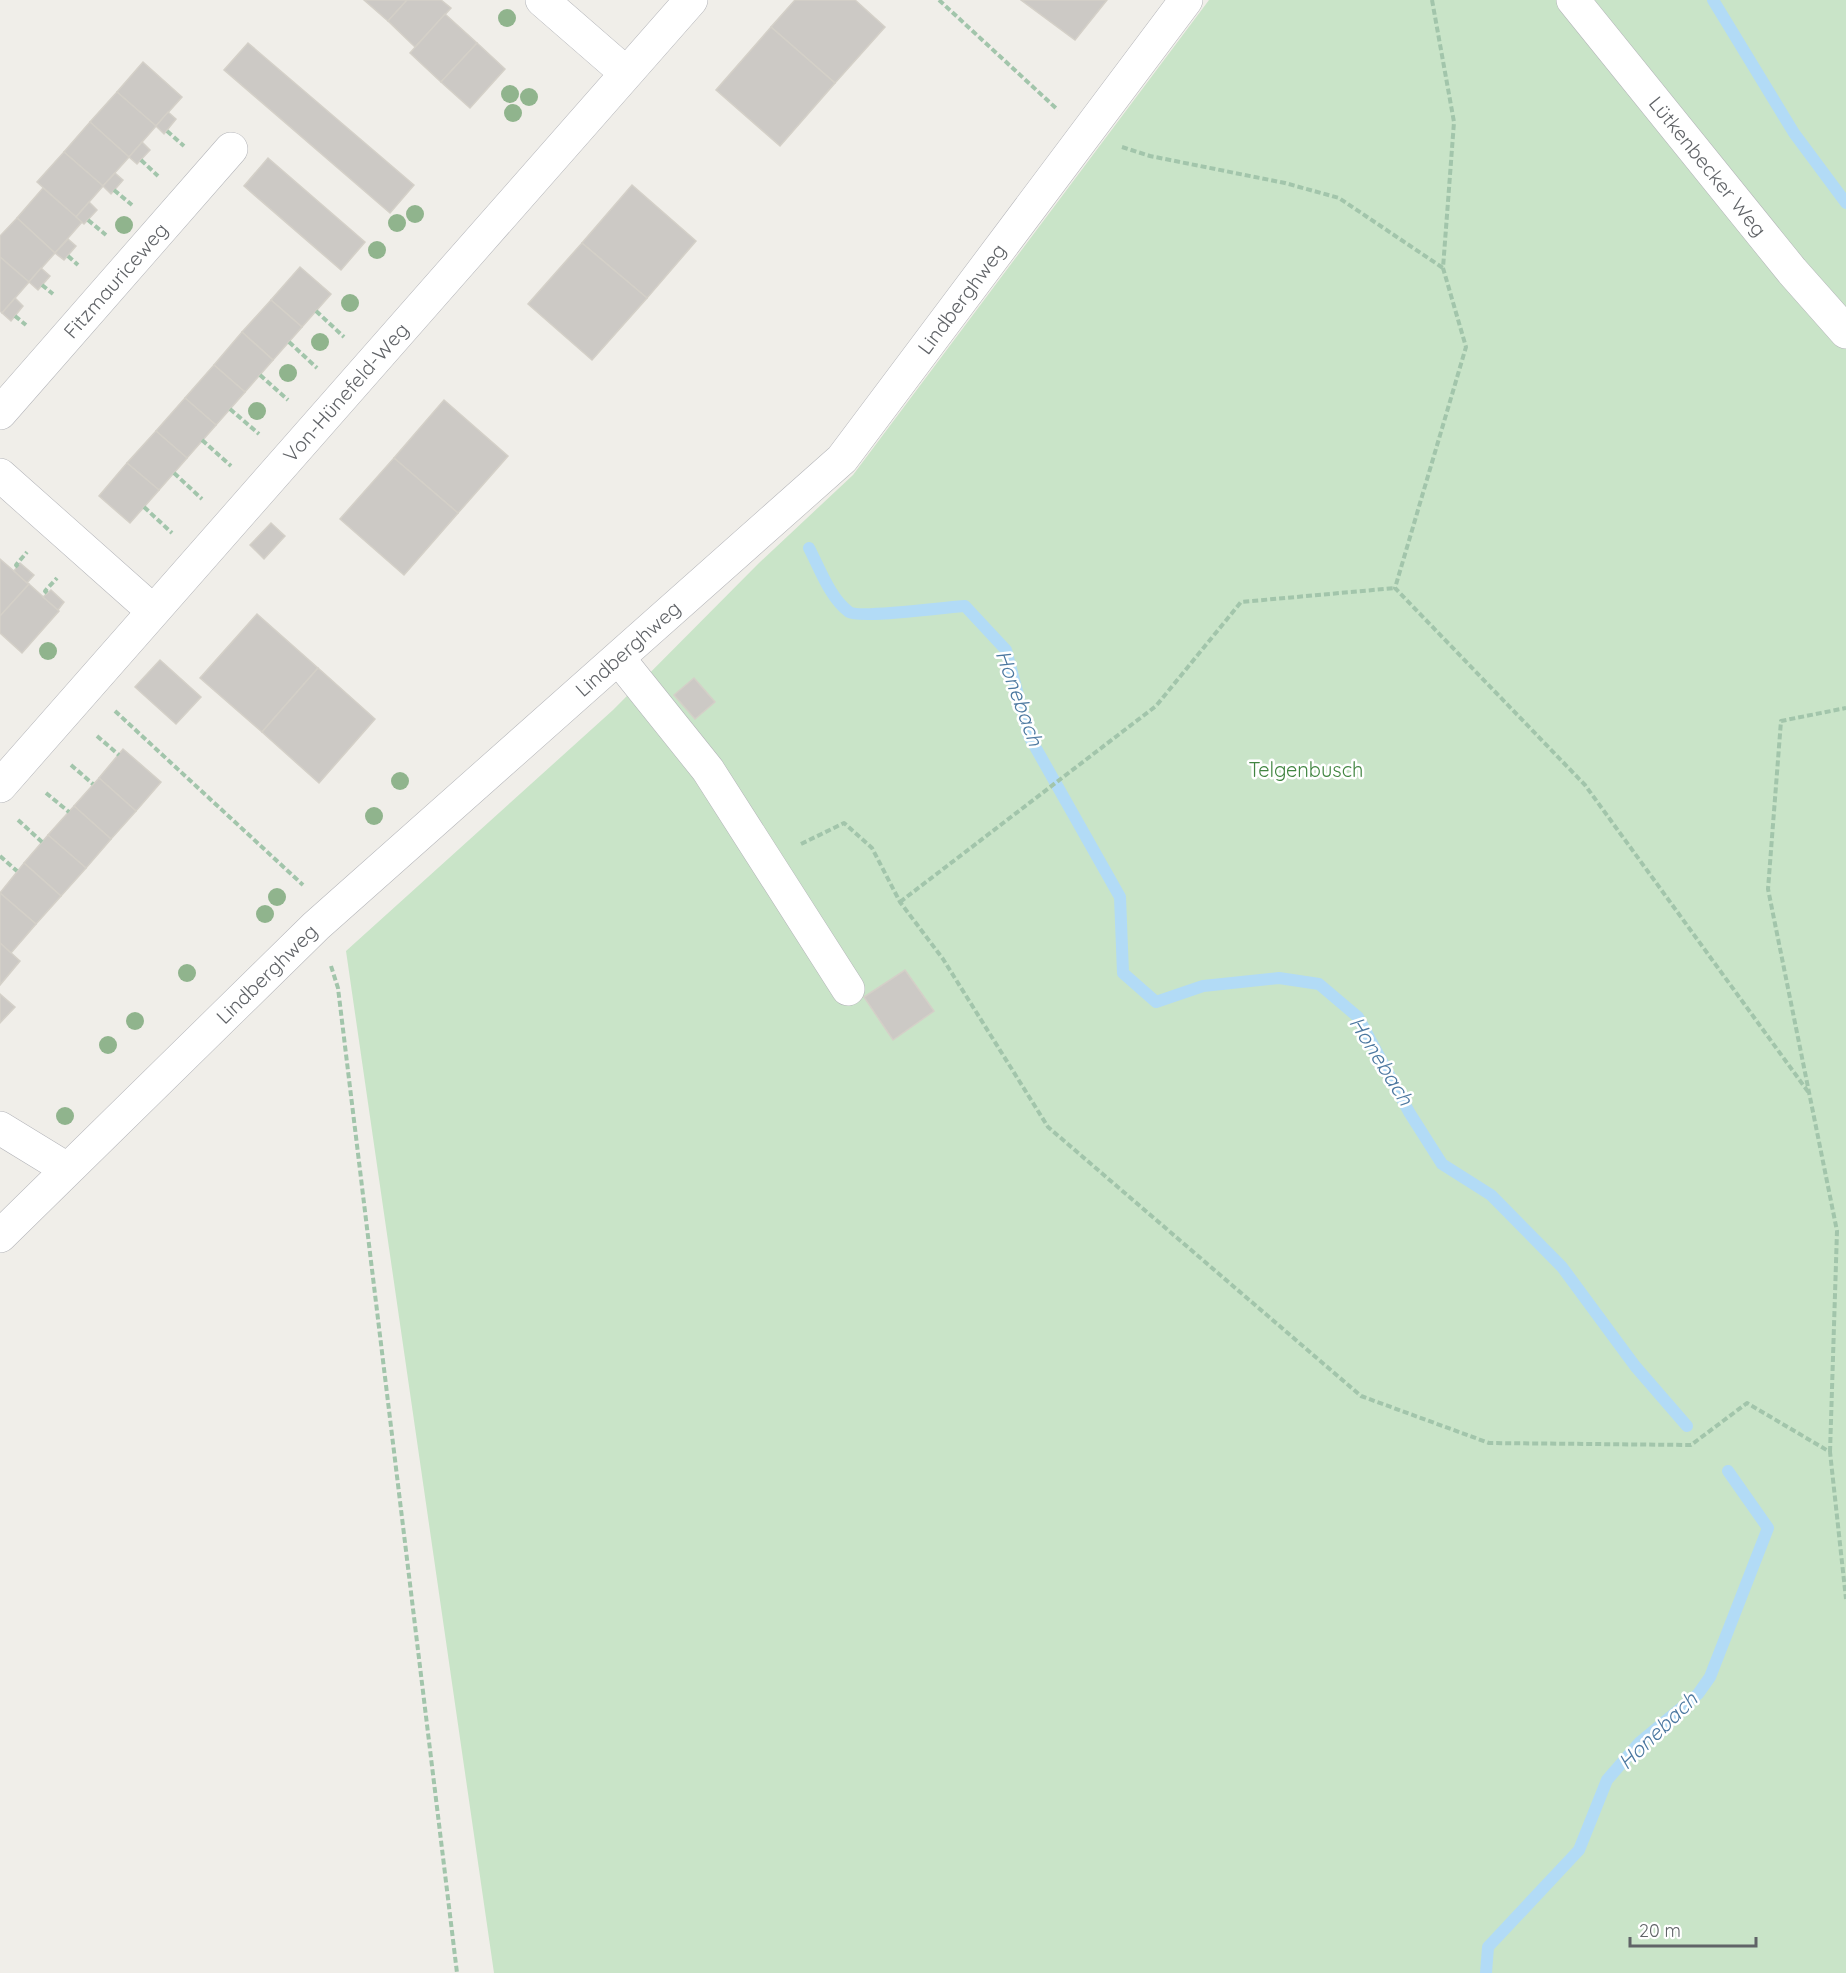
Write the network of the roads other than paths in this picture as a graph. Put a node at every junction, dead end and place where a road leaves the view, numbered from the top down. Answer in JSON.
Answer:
{"nodes":[{"id":1,"x":542,"y":0,"type":"edge"},
{"id":2,"x":691,"y":0,"type":"edge"},
{"id":3,"x":1186,"y":0,"type":"edge"},
{"id":4,"x":1573,"y":0,"type":"edge"},
{"id":5,"x":626,"y":72,"type":"junction"},
{"id":6,"x":231,"y":149,"type":"dead end"},
{"id":7,"x":1846,"y":332,"type":"edge"},
{"id":8,"x":0,"y":413,"type":"edge"},
{"id":9,"x":0,"y":475,"type":"edge"},
{"id":10,"x":153,"y":611,"type":"junction"},
{"id":11,"x":619,"y":659,"type":"junction"},
{"id":12,"x":0,"y":786,"type":"edge"},
{"id":13,"x":848,"y":989,"type":"dead end"},
{"id":14,"x":0,"y":1128,"type":"edge"},
{"id":15,"x":67,"y":1168,"type":"junction"},
{"id":16,"x":0,"y":1236,"type":"edge"}],
"edges":[{"from":1,"to":5,"type":"street"},
{"from":2,"to":5,"type":"street","name":"Von-Hünefeld-Weg"},
{"from":3,"to":11,"type":"street","name":"Lindberghweg"},
{"from":4,"to":7,"type":"street","name":"Lütkenbecker Weg"},
{"from":5,"to":10,"type":"street","name":"Von-Hünefeld-Weg"},
{"from":6,"to":8,"type":"street","name":"Fitzmauriceweg"},
{"from":9,"to":10,"type":"street"},
{"from":10,"to":12,"type":"street","name":"Von-Hünefeld-Weg"},
{"from":11,"to":13,"type":"street"},
{"from":11,"to":15,"type":"street","name":"Lindberghweg"},
{"from":14,"to":15,"type":"street"},
{"from":15,"to":16,"type":"street","name":"Lindberghweg"}]}
